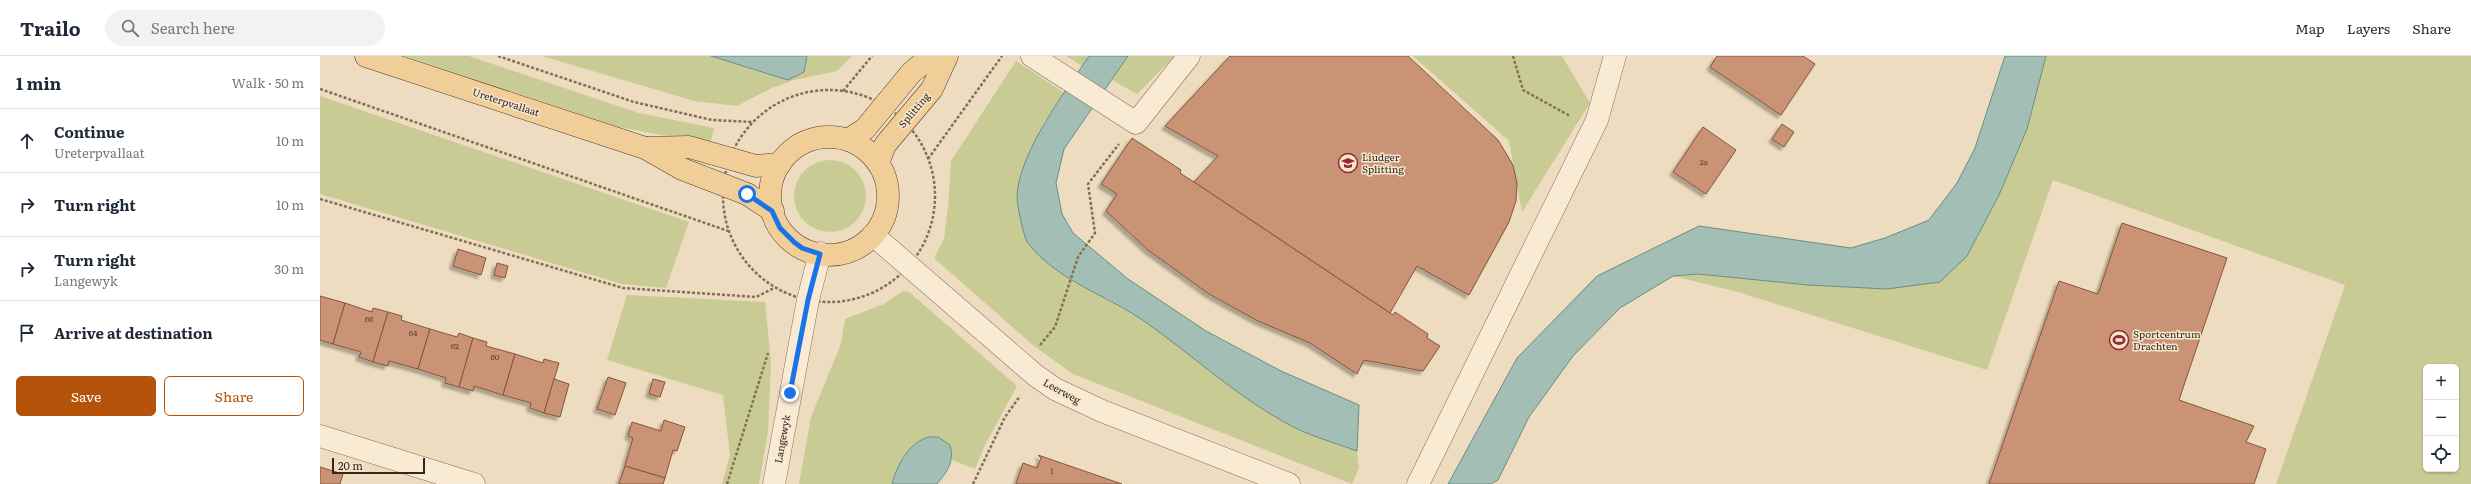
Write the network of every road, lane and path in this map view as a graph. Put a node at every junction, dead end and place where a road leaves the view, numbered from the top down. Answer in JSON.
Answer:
{"nodes":[{"id":1,"x":366,"y":56,"type":"edge"},
{"id":2,"x":498,"y":56,"type":"edge"},
{"id":3,"x":872,"y":56,"type":"edge"},
{"id":4,"x":931,"y":56,"type":"edge"},
{"id":5,"x":948,"y":56,"type":"edge"},
{"id":6,"x":1002,"y":56,"type":"edge"},
{"id":7,"x":1032,"y":56,"type":"edge"},
{"id":8,"x":1189,"y":56,"type":"edge"},
{"id":9,"x":1513,"y":56,"type":"edge"},
{"id":10,"x":1615,"y":56,"type":"edge"},
{"id":11,"x":320,"y":89,"type":"edge"},
{"id":12,"x":843,"y":91,"type":"junction"},
{"id":13,"x":884,"y":106,"type":"junction"},
{"id":14,"x":904,"y":121,"type":"junction"},
{"id":15,"x":1136,"y":123,"type":"junction"},
{"id":16,"x":1593,"y":128,"type":"junction"},
{"id":17,"x":848,"y":140,"type":"junction"},
{"id":18,"x":645,"y":148,"type":"junction"},
{"id":19,"x":928,"y":159,"type":"junction"},
{"id":20,"x":878,"y":163,"type":"junction"},
{"id":21,"x":780,"y":164,"type":"junction"},
{"id":22,"x":320,"y":199,"type":"edge"},
{"id":23,"x":772,"y":211,"type":"junction"},
{"id":24,"x":728,"y":231,"type":"dead end"},
{"id":25,"x":873,"y":235,"type":"junction"},
{"id":26,"x":820,"y":254,"type":"junction"},
{"id":27,"x":909,"y":266,"type":"junction"},
{"id":28,"x":808,"y":300,"type":"junction"},
{"id":29,"x":770,"y":348,"type":"dead end"},
{"id":30,"x":1029,"y":370,"type":"junction"},
{"id":31,"x":320,"y":436,"type":"edge"},
{"id":32,"x":474,"y":484,"type":"edge"},
{"id":33,"x":727,"y":484,"type":"edge"},
{"id":34,"x":774,"y":484,"type":"edge"},
{"id":35,"x":973,"y":484,"type":"edge"},
{"id":36,"x":1289,"y":484,"type":"edge"},
{"id":37,"x":1418,"y":484,"type":"edge"}],
"edges":[{"from":1,"to":18,"type":"main road","name":"Ureterpvallaat"},
{"from":2,"to":12,"type":"path"},
{"from":3,"to":12,"type":"path"},
{"from":4,"to":13,"type":"main road"},
{"from":5,"to":14,"type":"main road","name":"Splitting"},
{"from":6,"to":19,"type":"path"},
{"from":7,"to":15,"type":"street"},
{"from":8,"to":15,"type":"street"},
{"from":9,"to":16,"type":"path"},
{"from":10,"to":16,"type":"street"},
{"from":11,"to":24,"type":"path"},
{"from":12,"to":13,"type":"path"},
{"from":13,"to":14,"type":"path"},
{"from":13,"to":17,"type":"main road"},
{"from":14,"to":19,"type":"path"},
{"from":14,"to":20,"type":"main road","name":"Splitting"},
{"from":15,"to":30,"type":"path"},
{"from":16,"to":37,"type":"street"},
{"from":17,"to":20,"type":"main road"},
{"from":17,"to":21,"type":"main road"},
{"from":18,"to":21,"type":"main road","name":"Ureterpvallaat"},
{"from":18,"to":23,"type":"main road","name":"Ureterpvallaat"},
{"from":19,"to":27,"type":"path"},
{"from":20,"to":25,"type":"main road"},
{"from":21,"to":23,"type":"main road"},
{"from":22,"to":28,"type":"path"},
{"from":23,"to":26,"type":"main road"},
{"from":25,"to":26,"type":"main road"},
{"from":25,"to":27,"type":"street","name":"Leerweg"},
{"from":26,"to":28,"type":"street","name":"Langewyk"},
{"from":27,"to":28,"type":"path"},
{"from":27,"to":30,"type":"street","name":"Leerweg"},
{"from":28,"to":34,"type":"street","name":"Langewyk"},
{"from":29,"to":33,"type":"path"},
{"from":30,"to":35,"type":"path"},
{"from":30,"to":36,"type":"street","name":"Leerweg"},
{"from":31,"to":32,"type":"street"}]}
